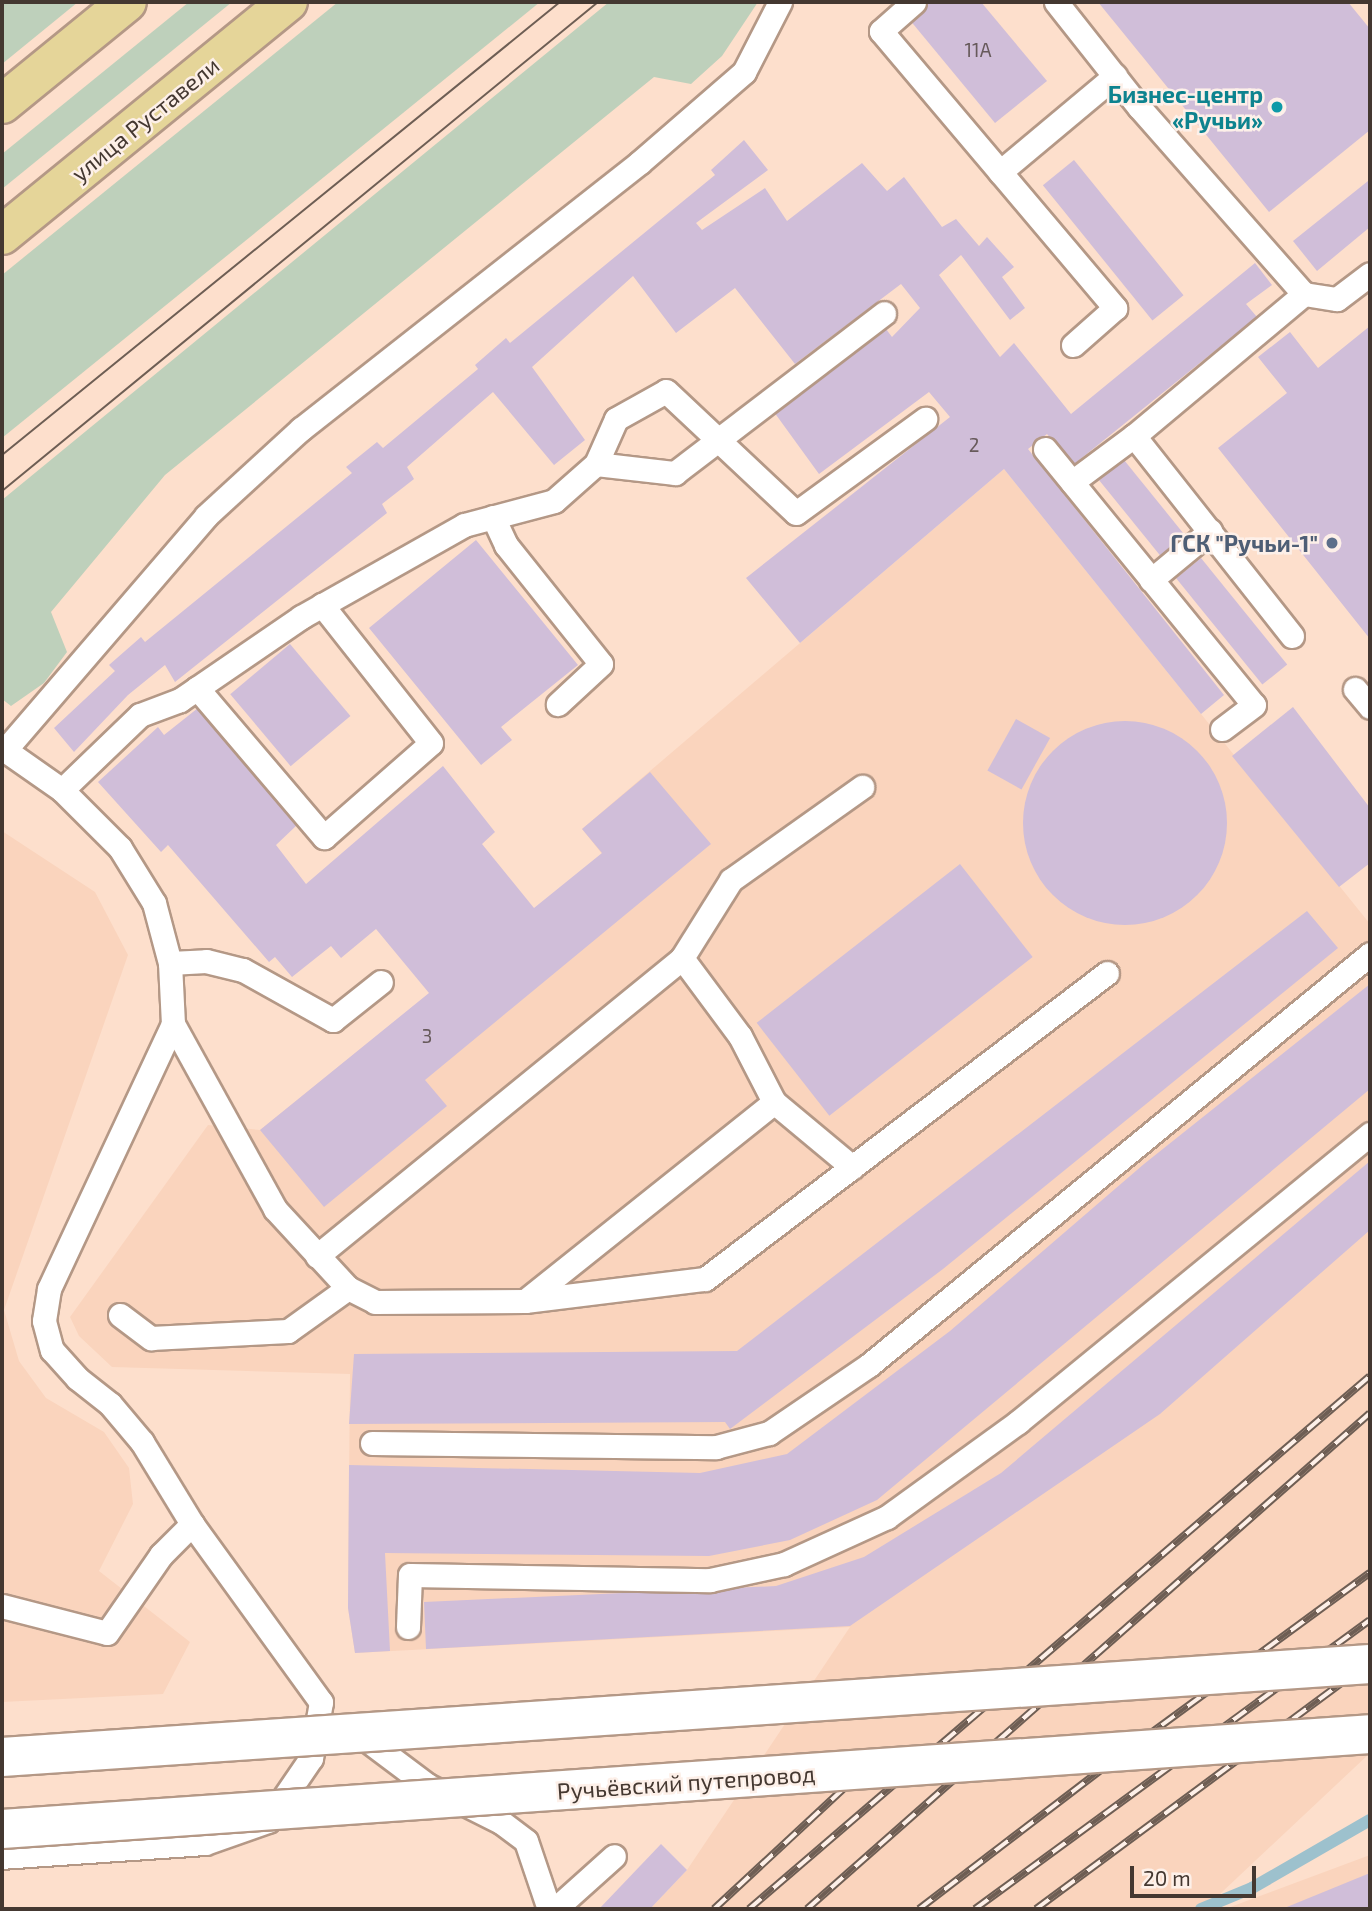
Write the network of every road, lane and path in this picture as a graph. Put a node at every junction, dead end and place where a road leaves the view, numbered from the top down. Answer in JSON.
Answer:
{"nodes":[{"id":1,"x":127,"y":2,"type":"edge"},
{"id":2,"x":288,"y":2,"type":"edge"},
{"id":3,"x":780,"y":2,"type":"edge"},
{"id":4,"x":914,"y":2,"type":"edge"},
{"id":5,"x":1056,"y":2,"type":"edge"},
{"id":6,"x":1115,"y":76,"type":"junction"},
{"id":7,"x":2,"y":104,"type":"edge"},
{"id":8,"x":1000,"y":172,"type":"junction"},
{"id":9,"x":2,"y":236,"type":"edge"},
{"id":10,"x":1370,"y":274,"type":"edge"},
{"id":11,"x":1304,"y":293,"type":"junction"},
{"id":12,"x":884,"y":313,"type":"dead end"},
{"id":13,"x":1073,"y":345,"type":"dead end"},
{"id":14,"x":925,"y":419,"type":"dead end"},
{"id":15,"x":1134,"y":436,"type":"junction"},
{"id":16,"x":717,"y":440,"type":"junction"},
{"id":17,"x":1045,"y":449,"type":"dead end"},
{"id":18,"x":596,"y":464,"type":"junction"},
{"id":19,"x":1072,"y":482,"type":"junction"},
{"id":20,"x":493,"y":517,"type":"junction"},
{"id":21,"x":1210,"y":531,"type":"junction"},
{"id":22,"x":1151,"y":580,"type":"junction"},
{"id":23,"x":322,"y":605,"type":"junction"},
{"id":24,"x":1292,"y":636,"type":"dead end"},
{"id":25,"x":197,"y":688,"type":"junction"},
{"id":26,"x":1355,"y":689,"type":"dead end"},
{"id":27,"x":558,"y":704,"type":"dead end"},
{"id":28,"x":1370,"y":707,"type":"edge"},
{"id":29,"x":1222,"y":729,"type":"dead end"},
{"id":30,"x":3,"y":749,"type":"edge"},
{"id":31,"x":862,"y":787,"type":"dead end"},
{"id":32,"x":62,"y":790,"type":"junction"},
{"id":33,"x":1370,"y":954,"type":"edge"},
{"id":34,"x":682,"y":958,"type":"junction"},
{"id":35,"x":170,"y":963,"type":"junction"},
{"id":36,"x":1107,"y":973,"type":"dead end"},
{"id":37,"x":381,"y":982,"type":"dead end"},
{"id":38,"x":173,"y":1024,"type":"junction"},
{"id":39,"x":774,"y":1102,"type":"junction"},
{"id":40,"x":1370,"y":1134,"type":"edge"},
{"id":41,"x":852,"y":1167,"type":"junction"},
{"id":42,"x":317,"y":1256,"type":"junction"},
{"id":43,"x":348,"y":1288,"type":"junction"},
{"id":44,"x":525,"y":1301,"type":"junction"},
{"id":45,"x":120,"y":1315,"type":"dead end"},
{"id":46,"x":372,"y":1443,"type":"dead end"},
{"id":47,"x":192,"y":1524,"type":"junction"},
{"id":48,"x":2,"y":1606,"type":"edge"},
{"id":49,"x":408,"y":1627,"type":"dead end"},
{"id":50,"x":1370,"y":1664,"type":"edge"},
{"id":51,"x":321,"y":1702,"type":"junction"},
{"id":52,"x":1370,"y":1734,"type":"edge"},
{"id":53,"x":2,"y":1757,"type":"edge"},
{"id":54,"x":2,"y":1829,"type":"edge"},
{"id":55,"x":614,"y":1856,"type":"dead end"},
{"id":56,"x":2,"y":1857,"type":"edge"},
{"id":57,"x":549,"y":1909,"type":"edge"},
{"id":58,"x":555,"y":1909,"type":"edge"}],
"edges":[{"from":1,"to":7,"type":"main road"},
{"from":2,"to":9,"type":"main road","name":"улица Руставели"},
{"from":3,"to":30,"type":"lane"},
{"from":4,"to":8,"type":"lane"},
{"from":5,"to":6,"type":"lane"},
{"from":6,"to":8,"type":"lane"},
{"from":6,"to":11,"type":"lane"},
{"from":8,"to":13,"type":"lane"},
{"from":10,"to":11,"type":"lane"},
{"from":11,"to":15,"type":"lane"},
{"from":12,"to":16,"type":"lane"},
{"from":14,"to":16,"type":"lane"},
{"from":15,"to":19,"type":"lane"},
{"from":15,"to":21,"type":"lane"},
{"from":16,"to":18,"type":"lane"},
{"from":16,"to":18,"type":"lane"},
{"from":17,"to":19,"type":"lane"},
{"from":18,"to":20,"type":"lane"},
{"from":19,"to":22,"type":"lane"},
{"from":20,"to":23,"type":"lane"},
{"from":20,"to":27,"type":"lane"},
{"from":21,"to":22,"type":"lane"},
{"from":21,"to":24,"type":"lane"},
{"from":22,"to":29,"type":"lane"},
{"from":23,"to":25,"type":"lane"},
{"from":23,"to":25,"type":"lane"},
{"from":25,"to":32,"type":"lane"},
{"from":26,"to":28,"type":"lane"},
{"from":30,"to":32,"type":"lane"},
{"from":31,"to":34,"type":"lane"},
{"from":32,"to":35,"type":"lane"},
{"from":33,"to":46,"type":"lane"},
{"from":34,"to":39,"type":"lane"},
{"from":34,"to":42,"type":"lane"},
{"from":35,"to":37,"type":"lane"},
{"from":35,"to":38,"type":"lane"},
{"from":36,"to":41,"type":"lane"},
{"from":38,"to":42,"type":"lane"},
{"from":38,"to":47,"type":"lane"},
{"from":39,"to":41,"type":"lane"},
{"from":39,"to":44,"type":"lane"},
{"from":40,"to":49,"type":"lane"},
{"from":41,"to":44,"type":"lane"},
{"from":42,"to":43,"type":"lane"},
{"from":43,"to":44,"type":"lane"},
{"from":43,"to":45,"type":"lane"},
{"from":47,"to":48,"type":"lane"},
{"from":47,"to":51,"type":"lane"},
{"from":50,"to":53,"type":"main road","bridge":true},
{"from":51,"to":56,"type":"lane"},
{"from":51,"to":57,"type":"lane"},
{"from":52,"to":54,"type":"main road","name":"Ручьёвский путепровод","bridge":true},
{"from":55,"to":58,"type":"lane"}]}
